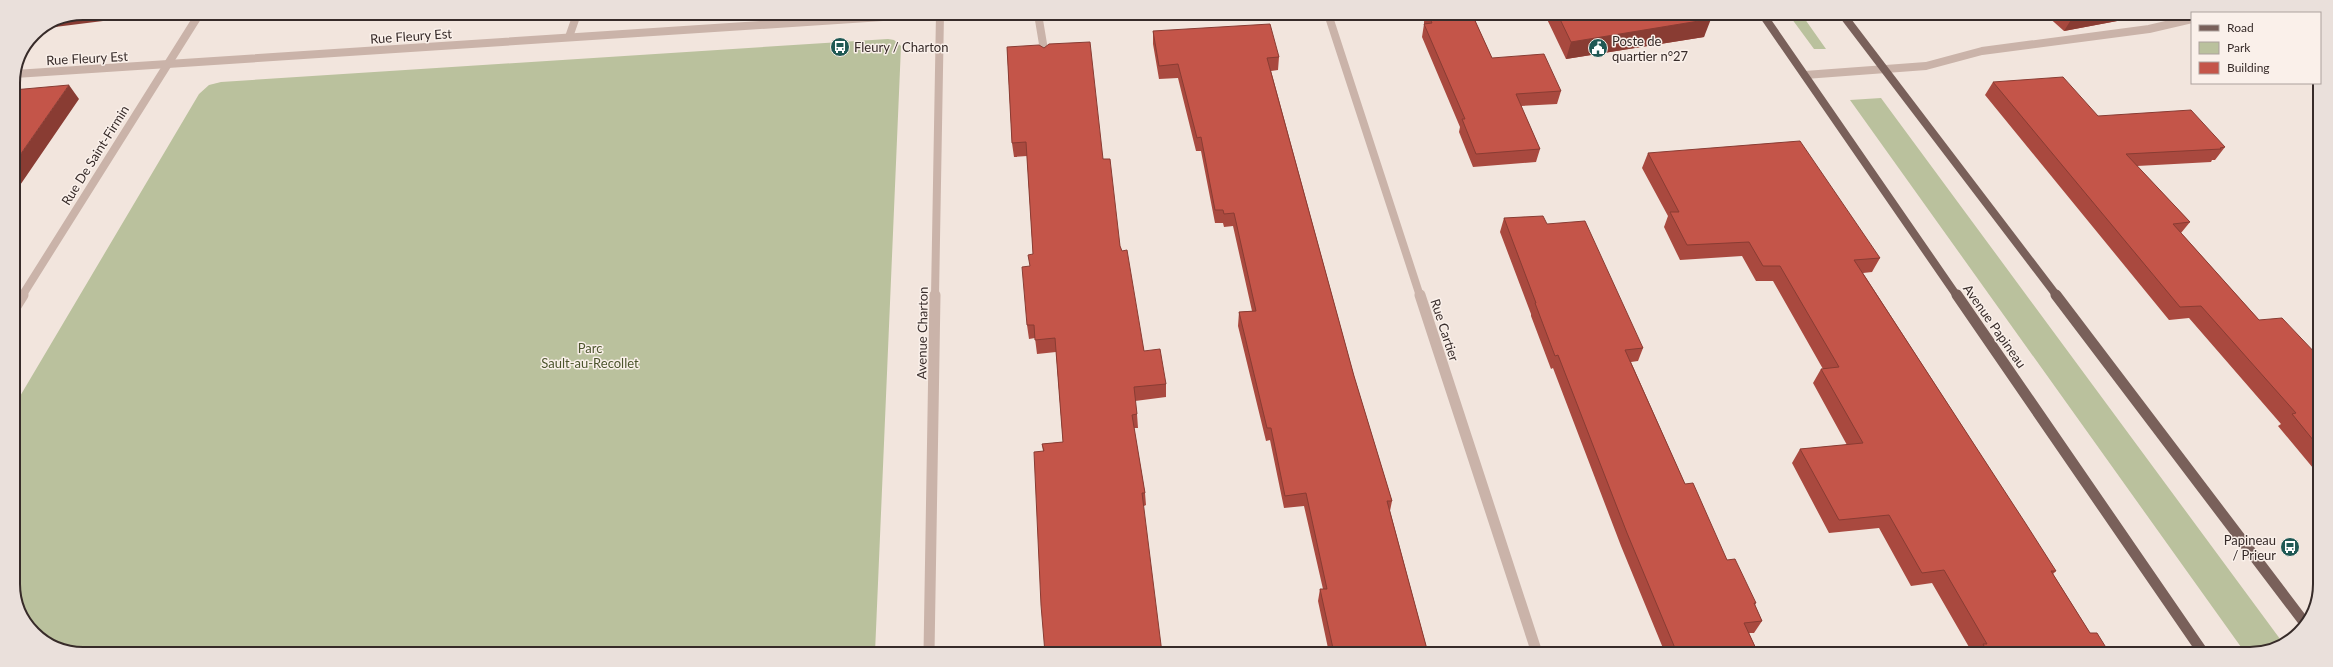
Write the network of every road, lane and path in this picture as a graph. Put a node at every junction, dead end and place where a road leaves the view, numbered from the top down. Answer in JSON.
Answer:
{"nodes":[{"id":1,"x":196,"y":20,"type":"edge"},
{"id":2,"x":575,"y":20,"type":"edge"},
{"id":3,"x":834,"y":20,"type":"edge"},
{"id":4,"x":940,"y":20,"type":"edge"},
{"id":5,"x":1039,"y":20,"type":"edge"},
{"id":6,"x":1330,"y":20,"type":"edge"},
{"id":7,"x":1766,"y":20,"type":"edge"},
{"id":8,"x":1847,"y":20,"type":"edge"},
{"id":9,"x":2191,"y":20,"type":"edge"},
{"id":10,"x":569,"y":37,"type":"junction"},
{"id":11,"x":1045,"y":56,"type":"edge"},
{"id":12,"x":167,"y":65,"type":"junction"},
{"id":13,"x":1884,"y":70,"type":"junction"},
{"id":14,"x":21,"y":74,"type":"edge"},
{"id":15,"x":1805,"y":75,"type":"junction"},
{"id":16,"x":20,"y":300,"type":"edge"},
{"id":17,"x":2302,"y":619,"type":"edge"},
{"id":18,"x":929,"y":647,"type":"edge"},
{"id":19,"x":1535,"y":647,"type":"edge"},
{"id":20,"x":2199,"y":647,"type":"edge"}],
"edges":[{"from":1,"to":12,"type":"street","name":"Rue De Saint-Firmin"},
{"from":2,"to":10,"type":"street"},
{"from":3,"to":10,"type":"street","name":"Rue Fleury Est"},
{"from":4,"to":18,"type":"street","name":"Avenue Charton"},
{"from":5,"to":11,"type":"street"},
{"from":6,"to":19,"type":"street","name":"Rue Cartier"},
{"from":7,"to":15,"type":"main road","name":"Avenue Papineau"},
{"from":8,"to":13,"type":"main road"},
{"from":9,"to":13,"type":"street"},
{"from":10,"to":12,"type":"street","name":"Rue Fleury Est"},
{"from":12,"to":14,"type":"street","name":"Rue Fleury Est"},
{"from":12,"to":16,"type":"street","name":"Rue De Saint-Firmin"},
{"from":13,"to":15,"type":"street"},
{"from":13,"to":17,"type":"main road"},
{"from":15,"to":20,"type":"main road","name":"Avenue Papineau"}]}
